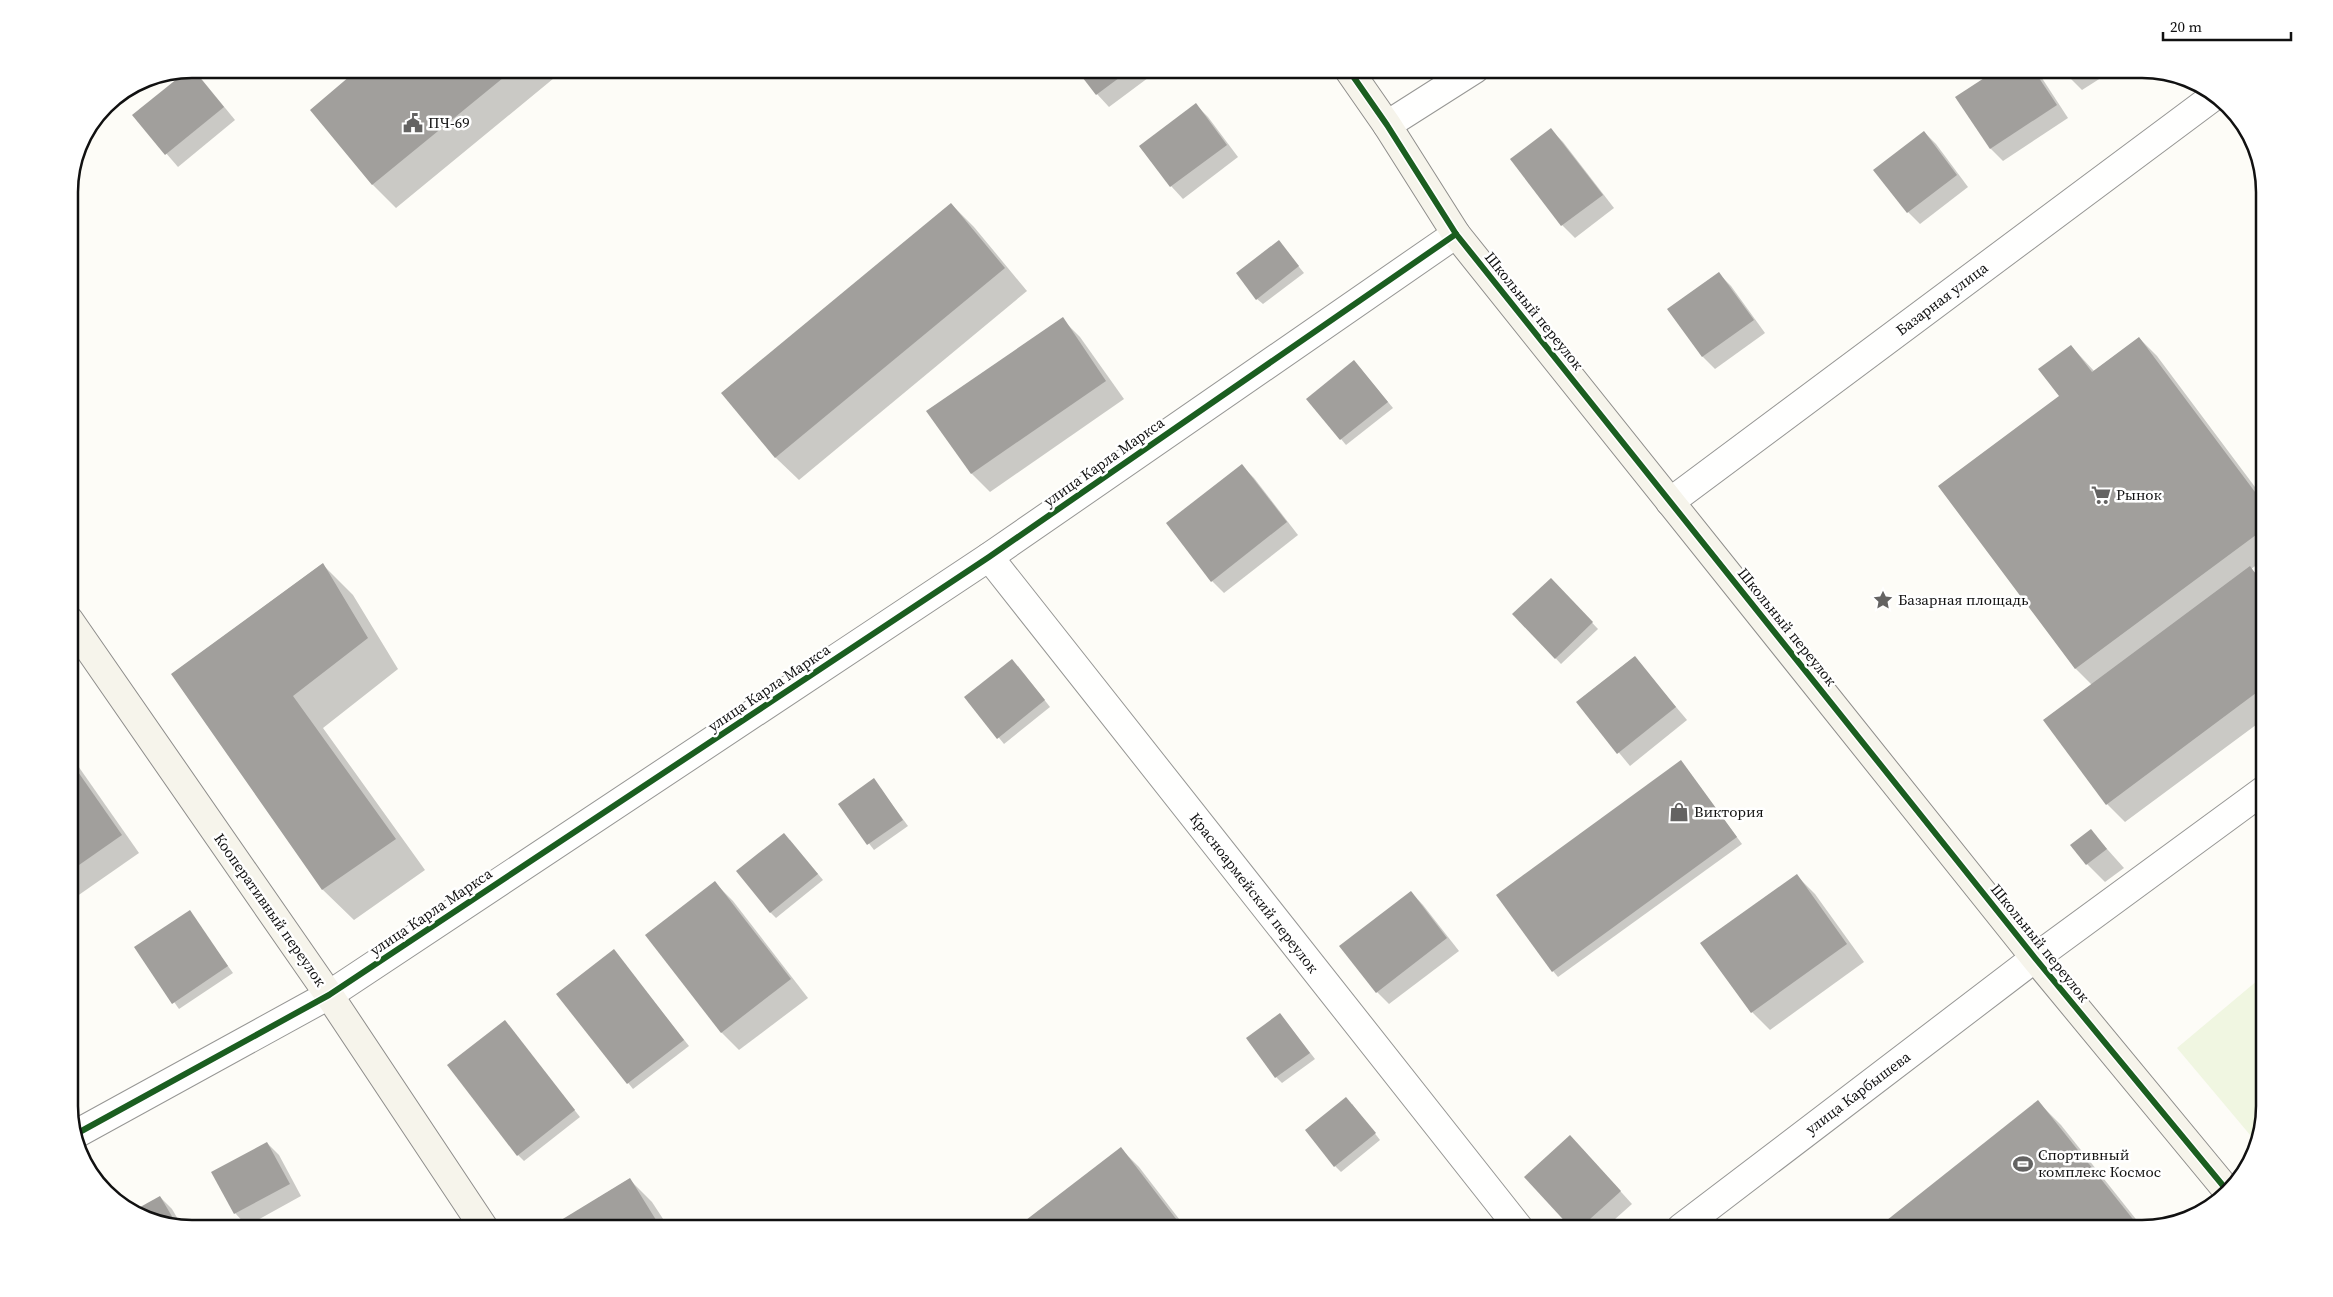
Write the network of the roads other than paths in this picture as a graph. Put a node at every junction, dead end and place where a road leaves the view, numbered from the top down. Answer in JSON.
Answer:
{"nodes":[{"id":1,"x":1354,"y":78,"type":"edge"},
{"id":2,"x":1461,"y":78,"type":"edge"},
{"id":3,"x":2209,"y":100,"type":"edge"},
{"id":4,"x":1388,"y":125,"type":"junction"},
{"id":5,"x":1456,"y":234,"type":"junction"},
{"id":6,"x":1670,"y":502,"type":"junction"},
{"id":7,"x":989,"y":557,"type":"junction"},
{"id":8,"x":78,"y":633,"type":"edge"},
{"id":9,"x":2256,"y":796,"type":"edge"},
{"id":10,"x":2036,"y":958,"type":"junction"},
{"id":11,"x":329,"y":995,"type":"junction"},
{"id":12,"x":81,"y":1131,"type":"edge"},
{"id":13,"x":2223,"y":1185,"type":"edge"},
{"id":14,"x":479,"y":1220,"type":"edge"},
{"id":15,"x":1513,"y":1220,"type":"edge"},
{"id":16,"x":1692,"y":1220,"type":"edge"}],
"edges":[{"from":1,"to":4,"type":"street","name":"Школьный переулок"},
{"from":2,"to":4,"type":"street"},
{"from":3,"to":6,"type":"street","name":"Базарная улица"},
{"from":4,"to":5,"type":"street","name":"Школьный переулок"},
{"from":5,"to":6,"type":"street","name":"Школьный переулок"},
{"from":5,"to":7,"type":"street","name":"улица Карла Маркса"},
{"from":6,"to":10,"type":"street","name":"Школьный переулок"},
{"from":7,"to":11,"type":"street","name":"улица Карла Маркса"},
{"from":7,"to":15,"type":"street","name":"Красноармейский переулок"},
{"from":8,"to":11,"type":"street","name":"Кооперативный переулок"},
{"from":9,"to":10,"type":"street","name":"улица Карбышева"},
{"from":10,"to":13,"type":"street","name":"Школьный переулок"},
{"from":10,"to":16,"type":"street","name":"улица Карбышева"},
{"from":11,"to":12,"type":"street","name":"улица Карла Маркса"},
{"from":11,"to":14,"type":"street","name":"Кооперативный переулок"}]}
